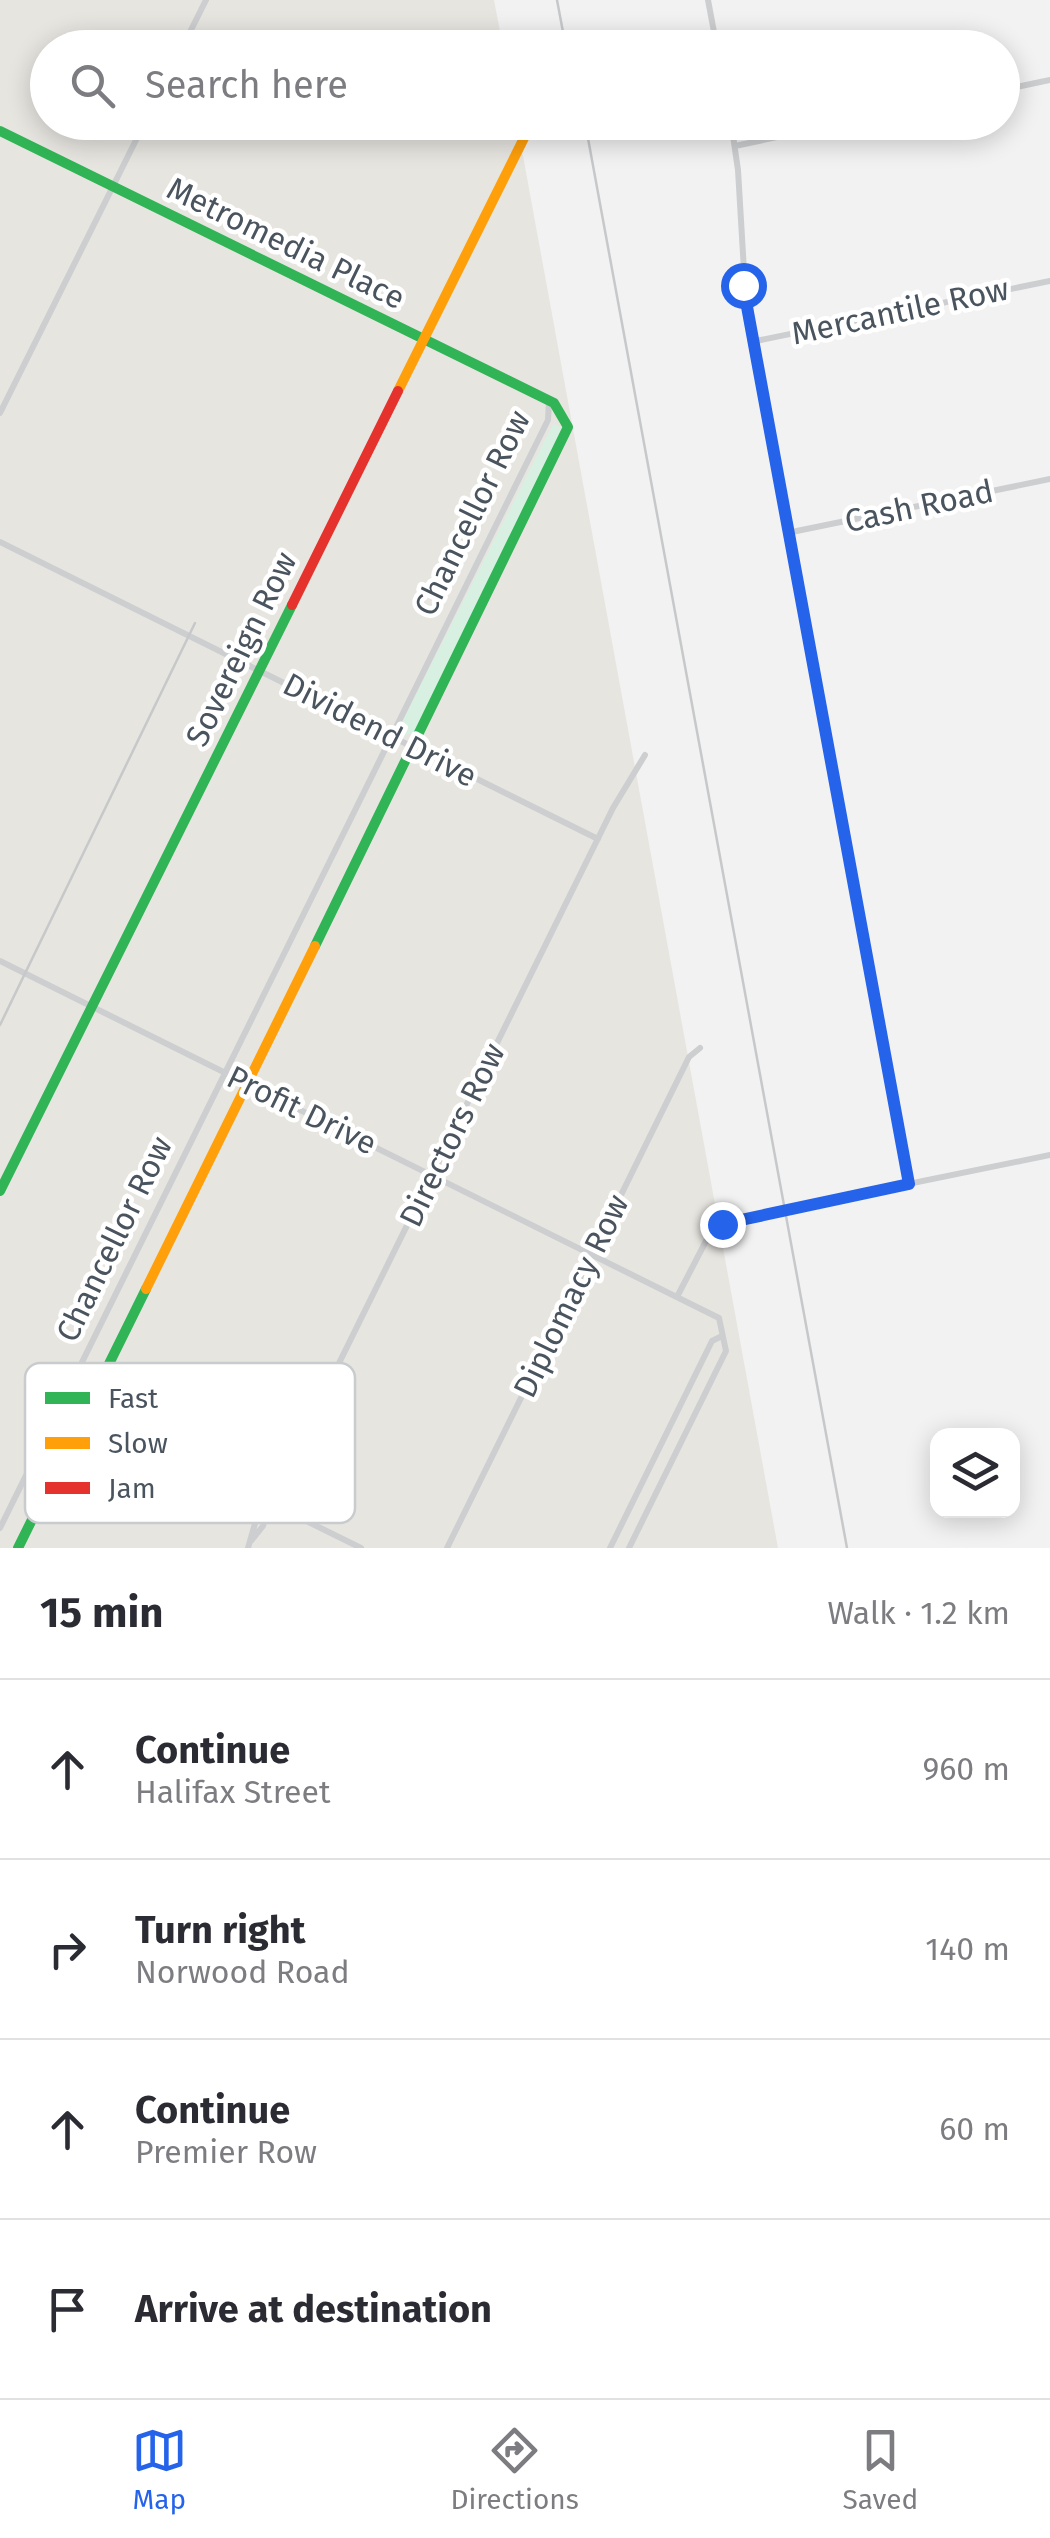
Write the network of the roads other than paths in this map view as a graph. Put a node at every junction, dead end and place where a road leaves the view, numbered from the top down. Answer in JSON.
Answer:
{"nodes":[{"id":1,"x":206,"y":0,"type":"edge"},
{"id":2,"x":708,"y":0,"type":"edge"},
{"id":3,"x":191,"y":30,"type":"edge"},
{"id":4,"x":714,"y":30,"type":"edge"},
{"id":5,"x":1050,"y":80,"type":"edge"},
{"id":6,"x":1020,"y":86,"type":"edge"},
{"id":7,"x":0,"y":130,"type":"edge"},
{"id":8,"x":136,"y":140,"type":"edge"},
{"id":9,"x":523,"y":140,"type":"edge"},
{"id":10,"x":735,"y":140,"type":"edge"},
{"id":11,"x":764,"y":140,"type":"edge"},
{"id":12,"x":736,"y":146,"type":"junction"},
{"id":13,"x":113,"y":186,"type":"junction"},
{"id":14,"x":1050,"y":281,"type":"edge"},
{"id":15,"x":423,"y":338,"type":"junction"},
{"id":16,"x":750,"y":342,"type":"junction"},
{"id":17,"x":548,"y":402,"type":"junction"},
{"id":18,"x":0,"y":413,"type":"edge"},
{"id":19,"x":548,"y":420,"type":"junction"},
{"id":20,"x":568,"y":426,"type":"junction"},
{"id":21,"x":1050,"y":479,"type":"edge"},
{"id":22,"x":787,"y":533,"type":"junction"},
{"id":23,"x":0,"y":542,"type":"edge"},
{"id":24,"x":259,"y":670,"type":"junction"},
{"id":25,"x":391,"y":737,"type":"junction"},
{"id":26,"x":413,"y":748,"type":"junction"},
{"id":27,"x":645,"y":755,"type":"dead end"},
{"id":28,"x":598,"y":839,"type":"junction"},
{"id":29,"x":0,"y":961,"type":"edge"},
{"id":30,"x":91,"y":1006,"type":"junction"},
{"id":31,"x":700,"y":1048,"type":"dead end"},
{"id":32,"x":224,"y":1071,"type":"junction"},
{"id":33,"x":248,"y":1083,"type":"junction"},
{"id":34,"x":1050,"y":1155,"type":"edge"},
{"id":35,"x":432,"y":1174,"type":"junction"},
{"id":36,"x":909,"y":1184,"type":"junction"},
{"id":37,"x":0,"y":1192,"type":"edge"},
{"id":38,"x":592,"y":1254,"type":"junction"},
{"id":39,"x":678,"y":1295,"type":"junction"},
{"id":40,"x":722,"y":1336,"type":"junction"},
{"id":41,"x":81,"y":1363,"type":"edge"},
{"id":42,"x":110,"y":1363,"type":"edge"},
{"id":43,"x":339,"y":1363,"type":"edge"},
{"id":44,"x":25,"y":1477,"type":"edge"},
{"id":45,"x":30,"y":1523,"type":"edge"},
{"id":46,"x":261,"y":1523,"type":"edge"},
{"id":47,"x":310,"y":1523,"type":"edge"},
{"id":48,"x":0,"y":1528,"type":"edge"},
{"id":49,"x":249,"y":1544,"type":"edge"},
{"id":50,"x":18,"y":1548,"type":"edge"},
{"id":51,"x":361,"y":1548,"type":"edge"},
{"id":52,"x":447,"y":1548,"type":"edge"},
{"id":53,"x":610,"y":1548,"type":"edge"},
{"id":54,"x":629,"y":1548,"type":"edge"}],
"edges":[{"from":1,"to":3,"type":"street"},
{"from":2,"to":4,"type":"street"},
{"from":5,"to":6,"type":"street"},
{"from":7,"to":13,"type":"street","name":"Metromedia Place"},
{"from":8,"to":13,"type":"street"},
{"from":9,"to":15,"type":"street","name":"Sovereign Row"},
{"from":10,"to":12,"type":"street"},
{"from":11,"to":12,"type":"street"},
{"from":12,"to":16,"type":"street"},
{"from":13,"to":15,"type":"street","name":"Metromedia Place"},
{"from":13,"to":18,"type":"street"},
{"from":14,"to":16,"type":"street","name":"Mercantile Row"},
{"from":15,"to":17,"type":"street","name":"Metromedia Place"},
{"from":15,"to":24,"type":"street","name":"Sovereign Row"},
{"from":16,"to":22,"type":"street"},
{"from":17,"to":19,"type":"street","name":"Chancellor Row"},
{"from":17,"to":20,"type":"street","name":"Chancellor Row"},
{"from":19,"to":20,"type":"street"},
{"from":19,"to":25,"type":"street","name":"Chancellor Row"},
{"from":20,"to":26,"type":"street","name":"Chancellor Row"},
{"from":21,"to":22,"type":"street","name":"Cash Road"},
{"from":22,"to":36,"type":"street"},
{"from":23,"to":24,"type":"street","name":"Dividend Drive"},
{"from":24,"to":25,"type":"street","name":"Dividend Drive"},
{"from":24,"to":30,"type":"street","name":"Sovereign Row"},
{"from":25,"to":26,"type":"street","name":"Dividend Drive"},
{"from":25,"to":32,"type":"street","name":"Chancellor Row"},
{"from":26,"to":28,"type":"street","name":"Dividend Drive"},
{"from":26,"to":33,"type":"street","name":"Chancellor Row"},
{"from":27,"to":28,"type":"street","name":"Directors Row"},
{"from":28,"to":35,"type":"street","name":"Directors Row"},
{"from":29,"to":30,"type":"street","name":"Profit Drive"},
{"from":30,"to":32,"type":"street","name":"Profit Drive"},
{"from":30,"to":37,"type":"street","name":"Sovereign Row"},
{"from":31,"to":38,"type":"street","name":"Diplomacy Row"},
{"from":32,"to":33,"type":"street","name":"Profit Drive"},
{"from":32,"to":41,"type":"street","name":"Chancellor Row"},
{"from":33,"to":35,"type":"street","name":"Profit Drive"},
{"from":33,"to":42,"type":"street","name":"Chancellor Row"},
{"from":34,"to":36,"type":"street"},
{"from":35,"to":38,"type":"street","name":"Profit Drive"},
{"from":35,"to":43,"type":"street","name":"Directors Row"},
{"from":36,"to":39,"type":"street"},
{"from":38,"to":39,"type":"street","name":"Profit Drive"},
{"from":38,"to":52,"type":"street","name":"Diplomacy Row"},
{"from":39,"to":40,"type":"street","name":"Profit Drive"},
{"from":40,"to":53,"type":"street"},
{"from":40,"to":54,"type":"street"},
{"from":44,"to":48,"type":"street","name":"Chancellor Row"},
{"from":45,"to":50,"type":"street","name":"Chancellor Row"},
{"from":46,"to":49,"type":"street","name":"Directors Row"},
{"from":47,"to":51,"type":"street"}]}
